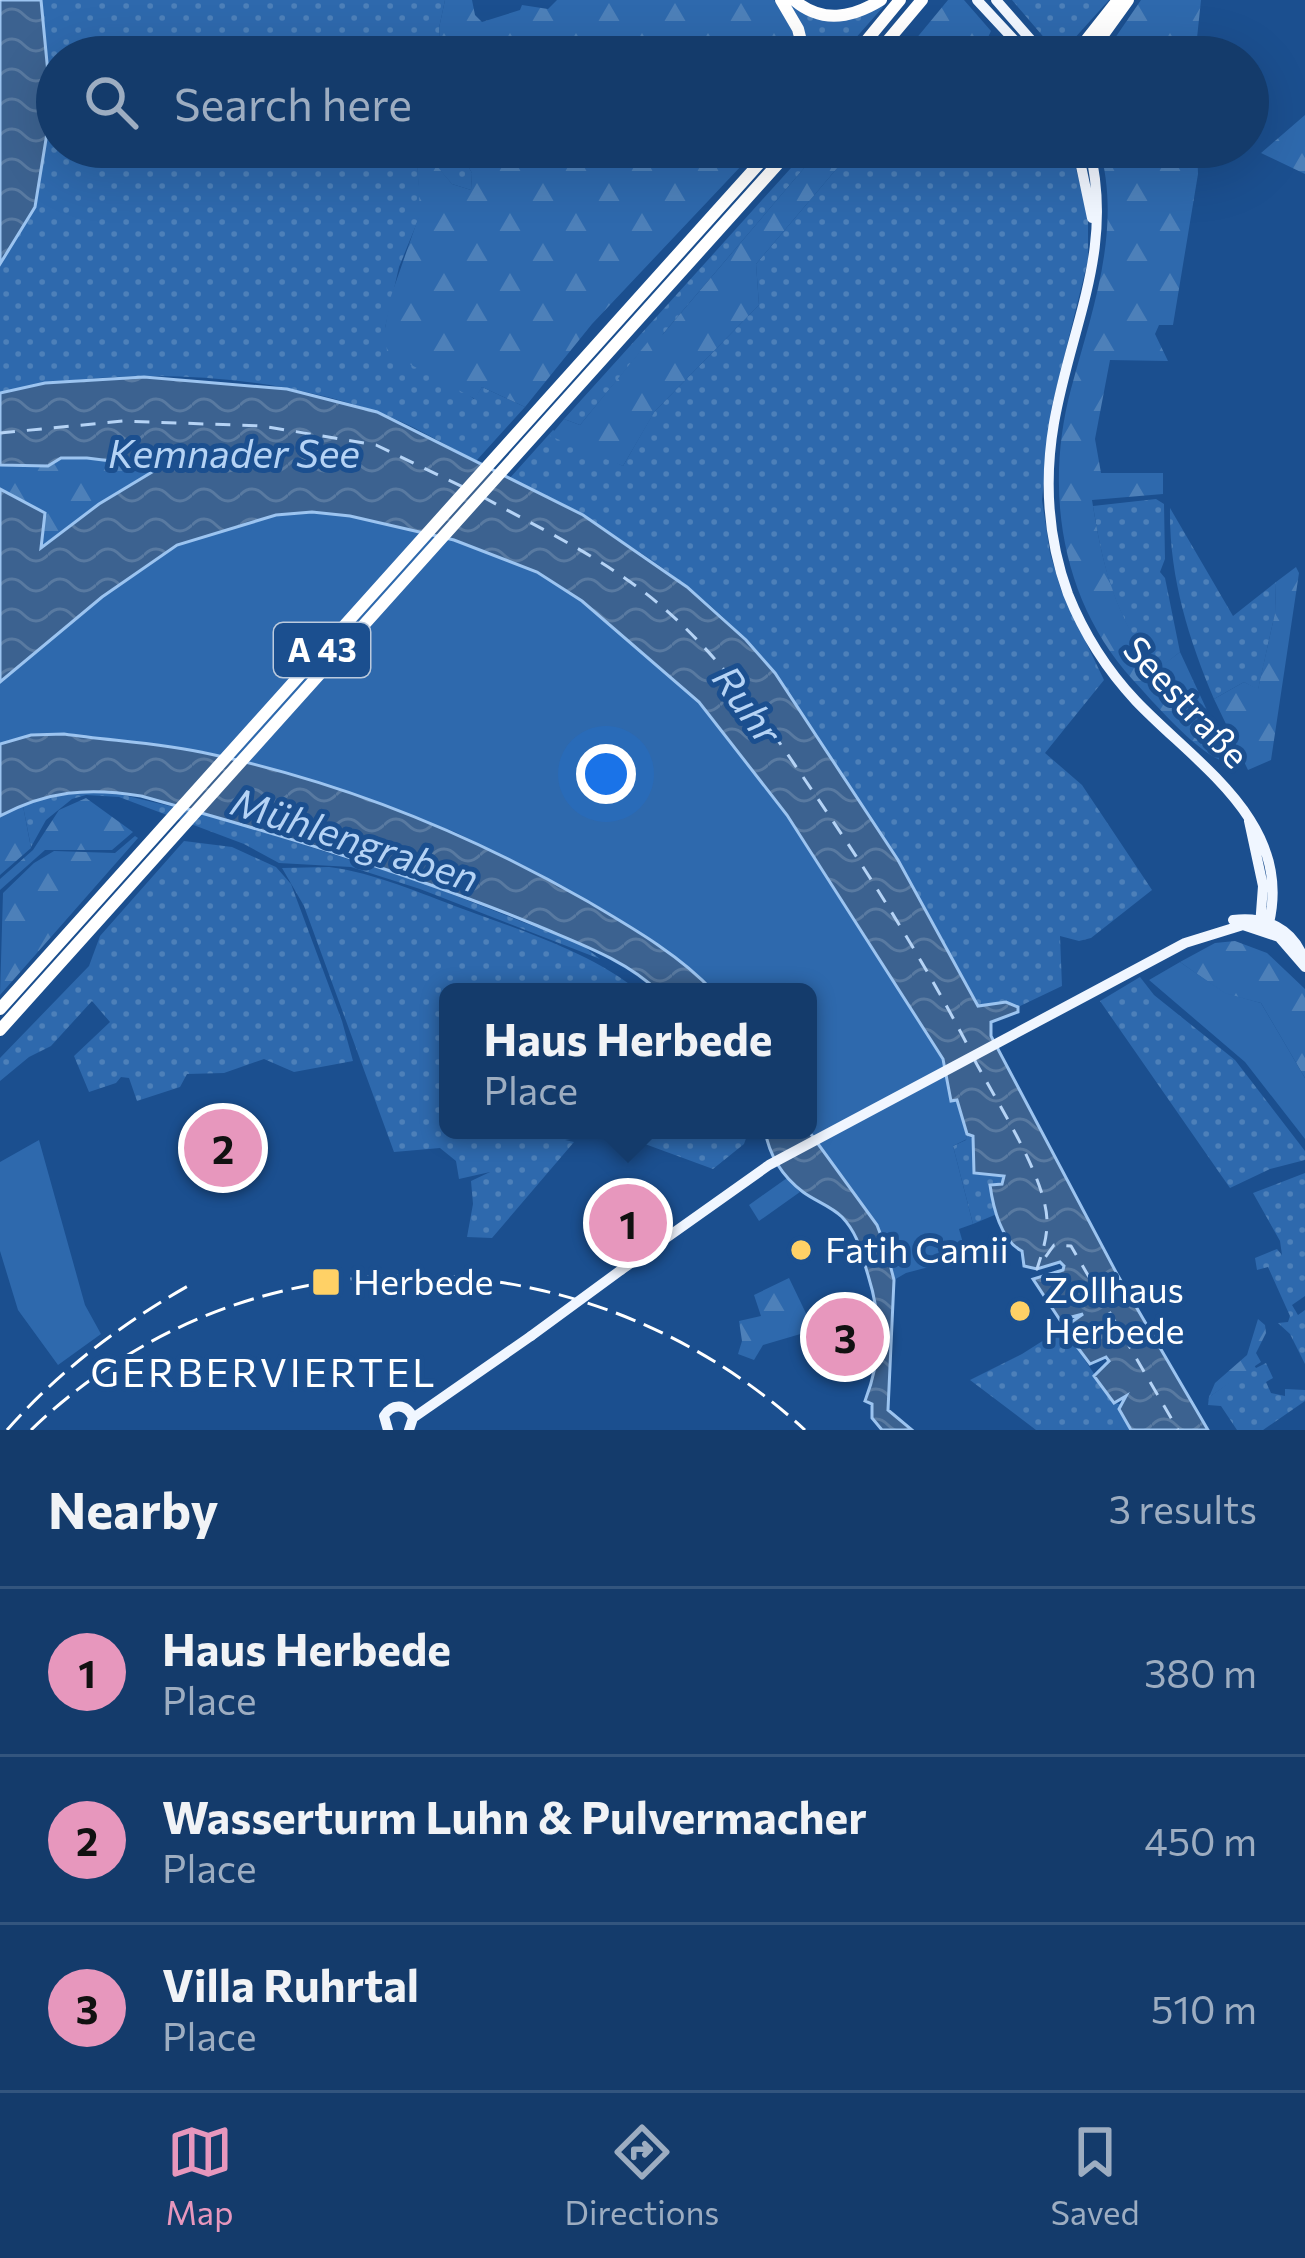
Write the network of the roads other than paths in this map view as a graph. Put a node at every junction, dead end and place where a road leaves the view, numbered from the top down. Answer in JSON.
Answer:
{"nodes":[{"id":1,"x":781,"y":0,"type":"edge"},
{"id":2,"x":794,"y":0,"type":"edge"},
{"id":3,"x":881,"y":0,"type":"edge"},
{"id":4,"x":900,"y":0,"type":"edge"},
{"id":5,"x":926,"y":0,"type":"edge"},
{"id":6,"x":977,"y":0,"type":"edge"},
{"id":7,"x":996,"y":0,"type":"edge"},
{"id":8,"x":1118,"y":0,"type":"edge"},
{"id":9,"x":1128,"y":0,"type":"edge"},
{"id":10,"x":800,"y":36,"type":"edge"},
{"id":11,"x":871,"y":36,"type":"edge"},
{"id":12,"x":894,"y":36,"type":"edge"},
{"id":13,"x":1010,"y":36,"type":"edge"},
{"id":14,"x":1028,"y":36,"type":"edge"},
{"id":15,"x":1089,"y":36,"type":"edge"},
{"id":16,"x":1102,"y":36,"type":"edge"},
{"id":17,"x":747,"y":168,"type":"edge"},
{"id":18,"x":755,"y":168,"type":"edge"},
{"id":19,"x":773,"y":168,"type":"edge"},
{"id":20,"x":1083,"y":168,"type":"edge"},
{"id":21,"x":1092,"y":168,"type":"edge"},
{"id":22,"x":733,"y":193,"type":"junction"},
{"id":23,"x":1092,"y":276,"type":"junction"},
{"id":24,"x":536,"y":423,"type":"junction"},
{"id":25,"x":122,"y":882,"type":"junction"},
{"id":26,"x":1263,"y":924,"type":"junction"},
{"id":27,"x":1305,"y":965,"type":"edge"},
{"id":28,"x":0,"y":1009,"type":"edge"},
{"id":29,"x":0,"y":1030,"type":"edge"},
{"id":30,"x":410,"y":1419,"type":"edge"},
{"id":31,"x":385,"y":1429,"type":"edge"}],
"edges":[{"from":1,"to":10,"type":"highway"},
{"from":2,"to":3,"type":"highway"},
{"from":4,"to":11,"type":"highway"},
{"from":5,"to":12,"type":"highway"},
{"from":6,"to":13,"type":"main road"},
{"from":7,"to":14,"type":"main road"},
{"from":8,"to":15,"type":"highway"},
{"from":9,"to":16,"type":"highway"},
{"from":17,"to":22,"type":"highway"},
{"from":18,"to":22,"type":"highway","number":"A 43"},
{"from":19,"to":24,"type":"highway","number":"A 43"},
{"from":20,"to":23,"type":"main road","name":"Seestraße"},
{"from":21,"to":23,"type":"main road","name":"Seestraße"},
{"from":22,"to":24,"type":"highway","number":"A 43"},
{"from":23,"to":26,"type":"main road","name":"Seestraße"},
{"from":24,"to":25,"type":"highway","number":"A 43"},
{"from":25,"to":28,"type":"highway","number":"A 43"},
{"from":25,"to":29,"type":"highway","number":"A 43"},
{"from":26,"to":27,"type":"main road"},
{"from":26,"to":30,"type":"main road","bridge":true},
{"from":30,"to":31,"type":"main road"}]}
